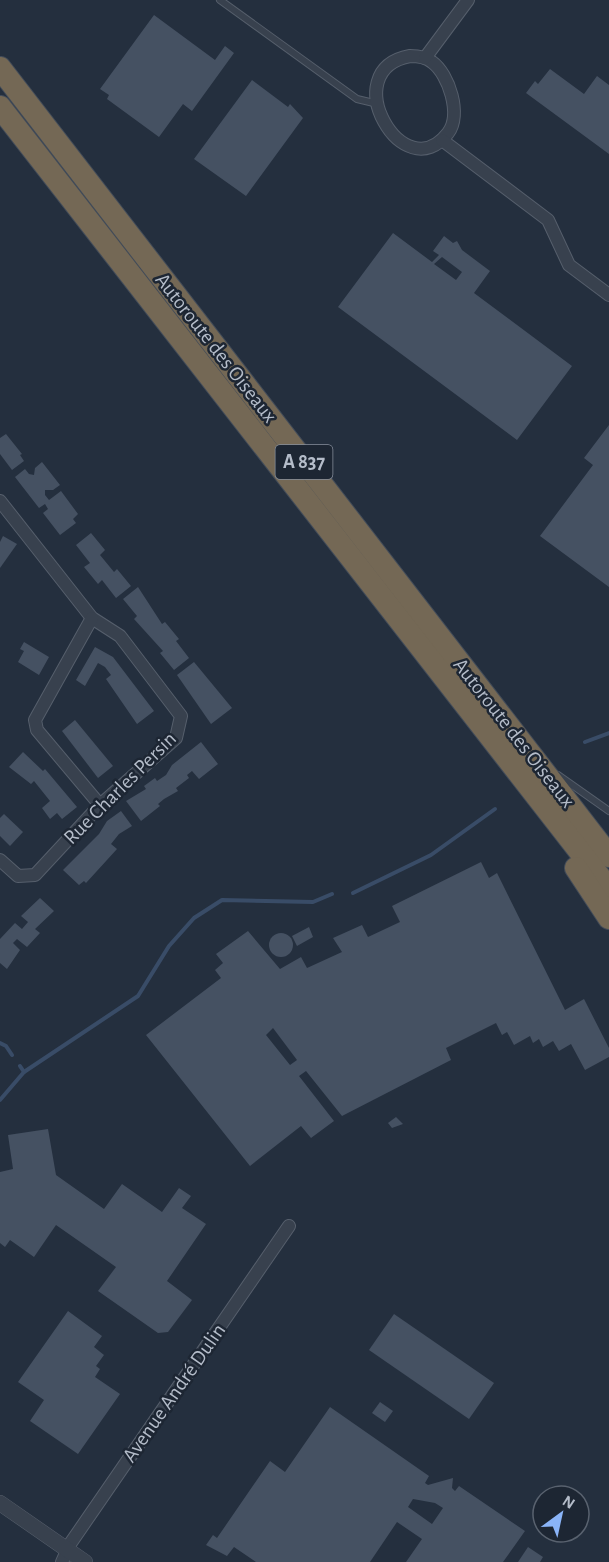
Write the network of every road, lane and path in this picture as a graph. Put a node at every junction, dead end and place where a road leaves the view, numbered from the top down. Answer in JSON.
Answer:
{"nodes":[{"id":1,"x":220,"y":0,"type":"edge"},
{"id":2,"x":468,"y":0,"type":"edge"},
{"id":3,"x":425,"y":58,"type":"junction"},
{"id":4,"x":0,"y":69,"type":"edge"},
{"id":5,"x":378,"y":104,"type":"junction"},
{"id":6,"x":0,"y":107,"type":"edge"},
{"id":7,"x":442,"y":140,"type":"junction"},
{"id":8,"x":609,"y":295,"type":"edge"},
{"id":9,"x":0,"y":501,"type":"edge"},
{"id":10,"x":92,"y":618,"type":"junction"},
{"id":11,"x":461,"y":698,"type":"junction"},
{"id":12,"x":531,"y":755,"type":"junction"},
{"id":13,"x":100,"y":805,"type":"junction"},
{"id":14,"x":609,"y":811,"type":"edge"},
{"id":15,"x":609,"y":856,"type":"edge"},
{"id":16,"x":0,"y":860,"type":"edge"},
{"id":17,"x":609,"y":889,"type":"edge"},
{"id":18,"x":609,"y":918,"type":"edge"},
{"id":19,"x":289,"y":1226,"type":"dead end"},
{"id":20,"x":0,"y":1503,"type":"edge"},
{"id":21,"x":64,"y":1556,"type":"edge"},
{"id":22,"x":85,"y":1562,"type":"edge"}],
"edges":[{"from":1,"to":5,"type":"lane"},
{"from":2,"to":3,"type":"street"},
{"from":3,"to":5,"type":"street"},
{"from":3,"to":7,"type":"street"},
{"from":4,"to":12,"type":"highway","name":"Autoroute des Oiseaux","number":"A 837"},
{"from":5,"to":7,"type":"street"},
{"from":6,"to":11,"type":"highway","name":"Autoroute des Oiseaux","number":"A 837"},
{"from":7,"to":8,"type":"street"},
{"from":9,"to":10,"type":"street","name":"Rue Charles Persin"},
{"from":10,"to":13,"type":"street"},
{"from":10,"to":13,"type":"street","name":"Rue Charles Persin"},
{"from":11,"to":17,"type":"highway","name":"Autoroute des Oiseaux","number":"A 837"},
{"from":11,"to":18,"type":"highway"},
{"from":12,"to":14,"type":"lane"},
{"from":12,"to":15,"type":"highway","name":"Autoroute des Oiseaux","number":"A 837"},
{"from":13,"to":16,"type":"street","name":"Rue Charles Persin"},
{"from":19,"to":21,"type":"street","name":"Avenue André Dulin"},
{"from":20,"to":21,"type":"street"},
{"from":21,"to":22,"type":"street"}]}
